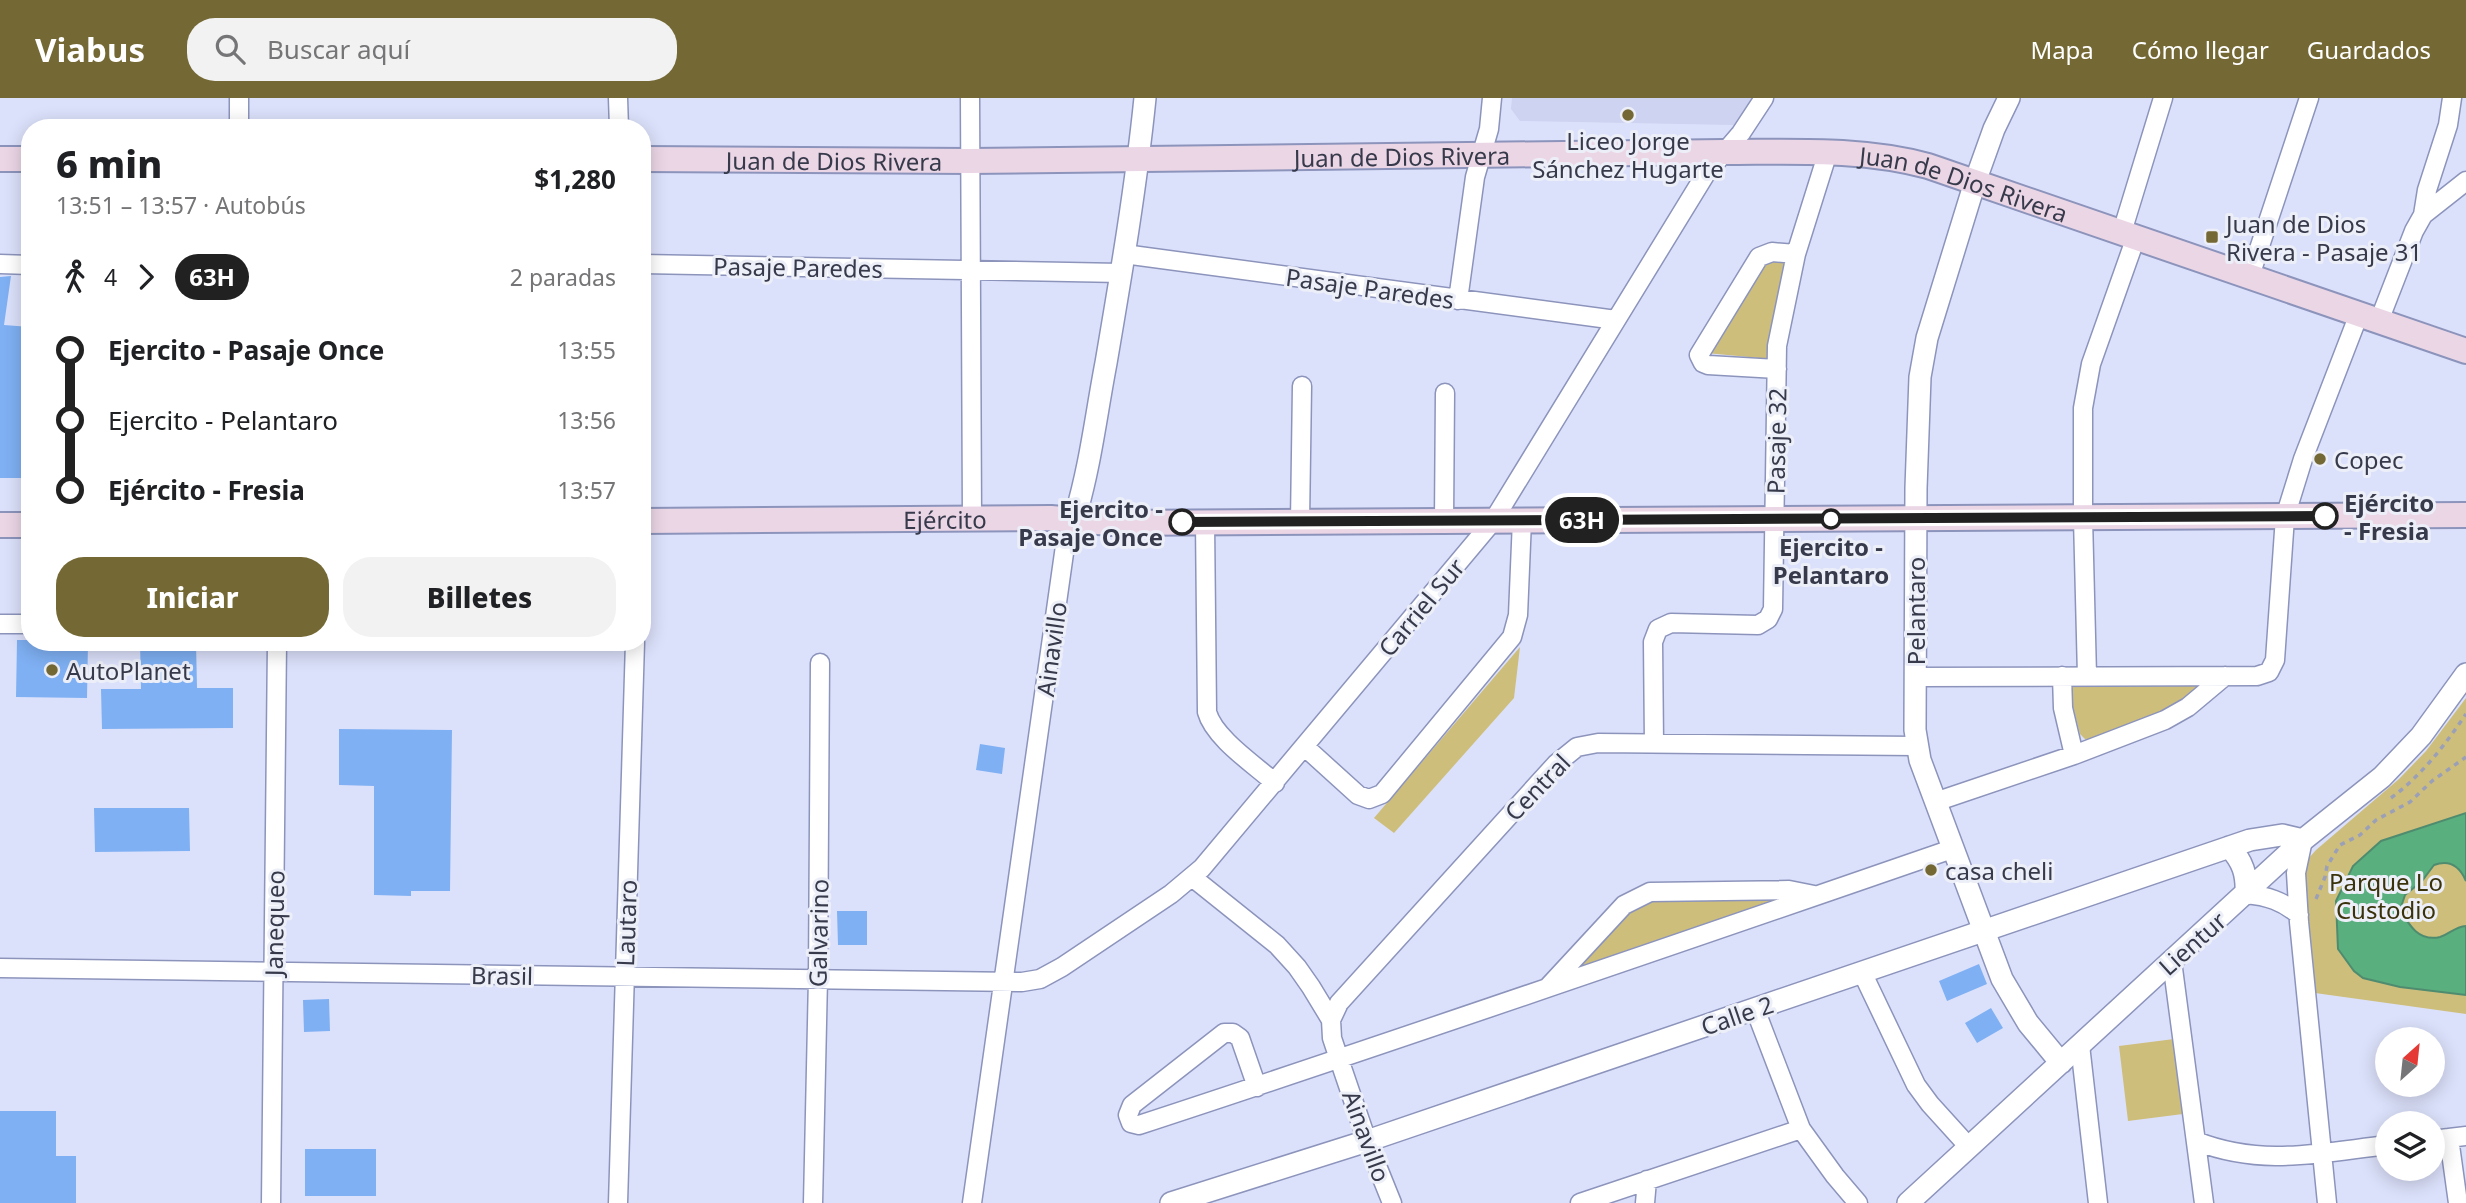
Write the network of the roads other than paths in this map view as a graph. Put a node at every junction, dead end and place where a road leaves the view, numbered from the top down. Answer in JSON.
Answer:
{"nodes":[{"id":1,"x":239,"y":98,"type":"edge"},
{"id":2,"x":618,"y":98,"type":"edge"},
{"id":3,"x":970,"y":98,"type":"edge"},
{"id":4,"x":1145,"y":98,"type":"edge"},
{"id":5,"x":1492,"y":98,"type":"edge"},
{"id":6,"x":1764,"y":98,"type":"edge"},
{"id":7,"x":2009,"y":98,"type":"edge"},
{"id":8,"x":2163,"y":98,"type":"edge"},
{"id":9,"x":2309,"y":98,"type":"edge"},
{"id":10,"x":2452,"y":98,"type":"edge"},
{"id":11,"x":239,"y":119,"type":"edge"},
{"id":12,"x":619,"y":119,"type":"edge"},
{"id":13,"x":1724,"y":152,"type":"junction"},
{"id":14,"x":1828,"y":152,"type":"junction"},
{"id":15,"x":1482,"y":154,"type":"junction"},
{"id":16,"x":1139,"y":158,"type":"junction"},
{"id":17,"x":0,"y":159,"type":"edge"},
{"id":18,"x":21,"y":159,"type":"edge"},
{"id":19,"x":651,"y":159,"type":"edge"},
{"id":20,"x":970,"y":161,"type":"junction"},
{"id":21,"x":2466,"y":181,"type":"edge"},
{"id":22,"x":1975,"y":182,"type":"junction"},
{"id":23,"x":2423,"y":215,"type":"junction"},
{"id":24,"x":2129,"y":235,"type":"junction"},
{"id":25,"x":1796,"y":254,"type":"junction"},
{"id":26,"x":0,"y":264,"type":"edge"},
{"id":27,"x":651,"y":264,"type":"edge"},
{"id":28,"x":1122,"y":264,"type":"junction"},
{"id":29,"x":21,"y":265,"type":"edge"},
{"id":30,"x":970,"y":270,"type":"junction"},
{"id":31,"x":2250,"y":276,"type":"junction"},
{"id":32,"x":1458,"y":300,"type":"junction"},
{"id":33,"x":2369,"y":318,"type":"junction"},
{"id":34,"x":1616,"y":320,"type":"junction"},
{"id":35,"x":2466,"y":351,"type":"edge"},
{"id":36,"x":1777,"y":369,"type":"junction"},
{"id":37,"x":1302,"y":386,"type":"dead end"},
{"id":38,"x":1445,"y":393,"type":"dead end"},
{"id":39,"x":2466,"y":515,"type":"edge"},
{"id":40,"x":2285,"y":517,"type":"junction"},
{"id":41,"x":2083,"y":518,"type":"junction"},
{"id":42,"x":972,"y":519,"type":"junction"},
{"id":43,"x":1775,"y":519,"type":"junction"},
{"id":44,"x":1916,"y":519,"type":"junction"},
{"id":45,"x":1074,"y":520,"type":"junction"},
{"id":46,"x":1522,"y":520,"type":"junction"},
{"id":47,"x":651,"y":521,"type":"edge"},
{"id":48,"x":1444,"y":521,"type":"junction"},
{"id":49,"x":1493,"y":521,"type":"junction"},
{"id":50,"x":1205,"y":522,"type":"junction"},
{"id":51,"x":1300,"y":522,"type":"junction"},
{"id":52,"x":0,"y":525,"type":"edge"},
{"id":53,"x":21,"y":525,"type":"edge"},
{"id":54,"x":0,"y":624,"type":"edge"},
{"id":55,"x":21,"y":624,"type":"edge"},
{"id":56,"x":277,"y":651,"type":"edge"},
{"id":57,"x":635,"y":651,"type":"edge"},
{"id":58,"x":820,"y":663,"type":"dead end"},
{"id":59,"x":2466,"y":674,"type":"edge"},
{"id":60,"x":2062,"y":676,"type":"junction"},
{"id":61,"x":2087,"y":676,"type":"junction"},
{"id":62,"x":2225,"y":676,"type":"junction"},
{"id":63,"x":1915,"y":677,"type":"junction"},
{"id":64,"x":1654,"y":744,"type":"junction"},
{"id":65,"x":1916,"y":746,"type":"junction"},
{"id":66,"x":1305,"y":747,"type":"junction"},
{"id":67,"x":2074,"y":755,"type":"junction"},
{"id":68,"x":1275,"y":783,"type":"junction"},
{"id":69,"x":1935,"y":802,"type":"junction"},
{"id":70,"x":2303,"y":840,"type":"junction"},
{"id":71,"x":2229,"y":847,"type":"junction"},
{"id":72,"x":1952,"y":849,"type":"junction"},
{"id":73,"x":1192,"y":877,"type":"junction"},
{"id":74,"x":2246,"y":894,"type":"junction"},
{"id":75,"x":1818,"y":895,"type":"junction"},
{"id":76,"x":2299,"y":915,"type":"junction"},
{"id":77,"x":1983,"y":931,"type":"junction"},
{"id":78,"x":2172,"y":961,"type":"junction"},
{"id":79,"x":0,"y":968,"type":"edge"},
{"id":80,"x":274,"y":971,"type":"junction"},
{"id":81,"x":1862,"y":972,"type":"junction"},
{"id":82,"x":625,"y":976,"type":"junction"},
{"id":83,"x":818,"y":978,"type":"junction"},
{"id":84,"x":1004,"y":981,"type":"junction"},
{"id":85,"x":1546,"y":989,"type":"junction"},
{"id":86,"x":1755,"y":1009,"type":"junction"},
{"id":87,"x":1331,"y":1020,"type":"junction"},
{"id":88,"x":2080,"y":1045,"type":"junction"},
{"id":89,"x":1339,"y":1059,"type":"junction"},
{"id":90,"x":2061,"y":1063,"type":"junction"},
{"id":91,"x":1257,"y":1087,"type":"junction"},
{"id":92,"x":1801,"y":1129,"type":"junction"},
{"id":93,"x":2449,"y":1138,"type":"edge"},
{"id":94,"x":1367,"y":1141,"type":"junction"},
{"id":95,"x":2196,"y":1141,"type":"junction"},
{"id":96,"x":2375,"y":1146,"type":"edge"},
{"id":97,"x":1969,"y":1147,"type":"junction"},
{"id":98,"x":2323,"y":1152,"type":"junction"},
{"id":99,"x":1647,"y":1180,"type":"junction"},
{"id":100,"x":271,"y":1203,"type":"edge"},
{"id":101,"x":618,"y":1203,"type":"edge"},
{"id":102,"x":813,"y":1203,"type":"edge"},
{"id":103,"x":972,"y":1203,"type":"edge"},
{"id":104,"x":1171,"y":1203,"type":"edge"},
{"id":105,"x":1392,"y":1203,"type":"edge"},
{"id":106,"x":1580,"y":1203,"type":"edge"},
{"id":107,"x":1646,"y":1203,"type":"edge"},
{"id":108,"x":1858,"y":1203,"type":"edge"},
{"id":109,"x":1908,"y":1203,"type":"edge"},
{"id":110,"x":2098,"y":1203,"type":"edge"},
{"id":111,"x":2204,"y":1203,"type":"edge"},
{"id":112,"x":2328,"y":1203,"type":"edge"},
{"id":113,"x":2458,"y":1203,"type":"edge"}],
"edges":[{"from":1,"to":11,"type":"street"},
{"from":2,"to":12,"type":"street"},
{"from":3,"to":20,"type":"street"},
{"from":4,"to":16,"type":"street","name":"Ainavillo"},
{"from":5,"to":15,"type":"street"},
{"from":6,"to":13,"type":"street","name":"Carriel Sur"},
{"from":7,"to":22,"type":"street","name":"Pelantaro"},
{"from":8,"to":24,"type":"street"},
{"from":9,"to":31,"type":"street"},
{"from":10,"to":23,"type":"street"},
{"from":13,"to":14,"type":"main road","name":"Juan de Dios Rivera"},
{"from":13,"to":15,"type":"main road","name":"Juan de Dios Rivera"},
{"from":13,"to":34,"type":"street","name":"Carriel Sur"},
{"from":14,"to":22,"type":"main road","name":"Juan de Dios Rivera"},
{"from":14,"to":25,"type":"street","name":"Pasaje 32"},
{"from":15,"to":16,"type":"main road","name":"Juan de Dios Rivera"},
{"from":15,"to":32,"type":"street"},
{"from":16,"to":20,"type":"main road","name":"Juan de Dios Rivera"},
{"from":16,"to":28,"type":"street","name":"Ainavillo"},
{"from":17,"to":18,"type":"main road"},
{"from":19,"to":20,"type":"main road","name":"Juan de Dios Rivera"},
{"from":20,"to":30,"type":"street"},
{"from":21,"to":23,"type":"street"},
{"from":22,"to":24,"type":"main road","name":"Juan de Dios Rivera"},
{"from":22,"to":44,"type":"street","name":"Pelantaro"},
{"from":23,"to":33,"type":"street"},
{"from":24,"to":31,"type":"main road","name":"Juan de Dios Rivera"},
{"from":24,"to":41,"type":"street"},
{"from":25,"to":36,"type":"street","name":"Pasaje 32"},
{"from":25,"to":36,"type":"street","name":"Pasaje 32"},
{"from":26,"to":29,"type":"street"},
{"from":27,"to":30,"type":"street","name":"Pasaje Paredes"},
{"from":28,"to":30,"type":"street","name":"Pasaje Paredes"},
{"from":28,"to":32,"type":"street","name":"Pasaje Paredes"},
{"from":28,"to":45,"type":"street","name":"Ainavillo"},
{"from":30,"to":42,"type":"street"},
{"from":31,"to":33,"type":"main road","name":"Juan de Dios Rivera"},
{"from":32,"to":34,"type":"street","name":"Pasaje Paredes"},
{"from":33,"to":35,"type":"main road","name":"Juan de Dios Rivera"},
{"from":33,"to":40,"type":"street"},
{"from":34,"to":49,"type":"street","name":"Carriel Sur"},
{"from":36,"to":43,"type":"street","name":"Pasaje 32"},
{"from":37,"to":51,"type":"street"},
{"from":38,"to":48,"type":"street"},
{"from":39,"to":40,"type":"main road","name":"Ejército"},
{"from":40,"to":41,"type":"main road","name":"Ejército"},
{"from":40,"to":62,"type":"street"},
{"from":41,"to":44,"type":"main road","name":"Ejército"},
{"from":41,"to":61,"type":"street"},
{"from":42,"to":45,"type":"main road","name":"Ejército"},
{"from":42,"to":47,"type":"main road","name":"Ejército"},
{"from":43,"to":44,"type":"main road","name":"Ejército"},
{"from":43,"to":46,"type":"main road","name":"Ejército"},
{"from":43,"to":64,"type":"street","name":"Pasaje 32"},
{"from":44,"to":63,"type":"street","name":"Pelantaro"},
{"from":45,"to":50,"type":"main road","name":"Ejército"},
{"from":45,"to":84,"type":"street","name":"Ainavillo"},
{"from":46,"to":49,"type":"main road","name":"Ejército"},
{"from":46,"to":66,"type":"street"},
{"from":48,"to":49,"type":"main road","name":"Ejército"},
{"from":48,"to":51,"type":"main road","name":"Ejército"},
{"from":49,"to":66,"type":"street","name":"Carriel Sur"},
{"from":50,"to":51,"type":"main road","name":"Ejército"},
{"from":50,"to":68,"type":"street"},
{"from":52,"to":53,"type":"main road"},
{"from":54,"to":55,"type":"street"},
{"from":56,"to":80,"type":"street","name":"Janequeo"},
{"from":57,"to":82,"type":"street","name":"Lautaro"},
{"from":58,"to":83,"type":"street","name":"Galvarino"},
{"from":59,"to":70,"type":"street","name":"Lientur"},
{"from":60,"to":61,"type":"street"},
{"from":60,"to":63,"type":"street"},
{"from":60,"to":67,"type":"street"},
{"from":61,"to":62,"type":"street"},
{"from":62,"to":67,"type":"street"},
{"from":63,"to":65,"type":"street","name":"Pelantaro"},
{"from":64,"to":65,"type":"street","name":"Central"},
{"from":64,"to":87,"type":"street","name":"Central"},
{"from":65,"to":69,"type":"street","name":"Pelantaro"},
{"from":66,"to":68,"type":"street","name":"Carriel Sur"},
{"from":67,"to":69,"type":"street"},
{"from":68,"to":73,"type":"street","name":"Carriel Sur"},
{"from":69,"to":72,"type":"street","name":"Pelantaro"},
{"from":70,"to":71,"type":"street","name":"Calle 2"},
{"from":70,"to":74,"type":"street","name":"Lientur"},
{"from":70,"to":76,"type":"street"},
{"from":71,"to":74,"type":"street"},
{"from":71,"to":77,"type":"street","name":"Calle 2"},
{"from":72,"to":75,"type":"street"},
{"from":72,"to":77,"type":"street","name":"Pelantaro"},
{"from":73,"to":84,"type":"street","name":"Carriel Sur"},
{"from":73,"to":87,"type":"street","name":"Ainavillo"},
{"from":74,"to":76,"type":"street"},
{"from":74,"to":78,"type":"street","name":"Lientur"},
{"from":75,"to":85,"type":"street"},
{"from":75,"to":85,"type":"street"},
{"from":76,"to":98,"type":"street"},
{"from":77,"to":81,"type":"street","name":"Calle 2"},
{"from":77,"to":90,"type":"street","name":"Pelantaro"},
{"from":78,"to":88,"type":"street","name":"Lientur"},
{"from":78,"to":95,"type":"street"},
{"from":79,"to":80,"type":"street","name":"Brasil"},
{"from":80,"to":82,"type":"street","name":"Brasil"},
{"from":80,"to":100,"type":"street","name":"Janequeo"},
{"from":81,"to":86,"type":"street","name":"Calle 2"},
{"from":81,"to":97,"type":"street"},
{"from":82,"to":83,"type":"street","name":"Brasil"},
{"from":82,"to":101,"type":"street","name":"Lautaro"},
{"from":83,"to":84,"type":"street","name":"Brasil"},
{"from":83,"to":102,"type":"street","name":"Galvarino"},
{"from":84,"to":103,"type":"street","name":"Ainavillo"},
{"from":85,"to":89,"type":"street"},
{"from":86,"to":92,"type":"street"},
{"from":86,"to":94,"type":"street","name":"Calle 2"},
{"from":87,"to":89,"type":"street","name":"Ainavillo"},
{"from":88,"to":90,"type":"street","name":"Lientur"},
{"from":88,"to":110,"type":"street"},
{"from":89,"to":91,"type":"street"},
{"from":89,"to":94,"type":"street","name":"Ainavillo"},
{"from":90,"to":97,"type":"street","name":"Lientur"},
{"from":91,"to":91,"type":"street"},
{"from":92,"to":99,"type":"street"},
{"from":92,"to":108,"type":"street"},
{"from":93,"to":113,"type":"street"},
{"from":94,"to":104,"type":"street","name":"Calle 2"},
{"from":94,"to":105,"type":"street","name":"Ainavillo"},
{"from":95,"to":98,"type":"street"},
{"from":95,"to":111,"type":"street"},
{"from":96,"to":98,"type":"street"},
{"from":97,"to":109,"type":"street","name":"Lientur"},
{"from":98,"to":112,"type":"street"},
{"from":99,"to":106,"type":"street"},
{"from":99,"to":107,"type":"street"}]}
